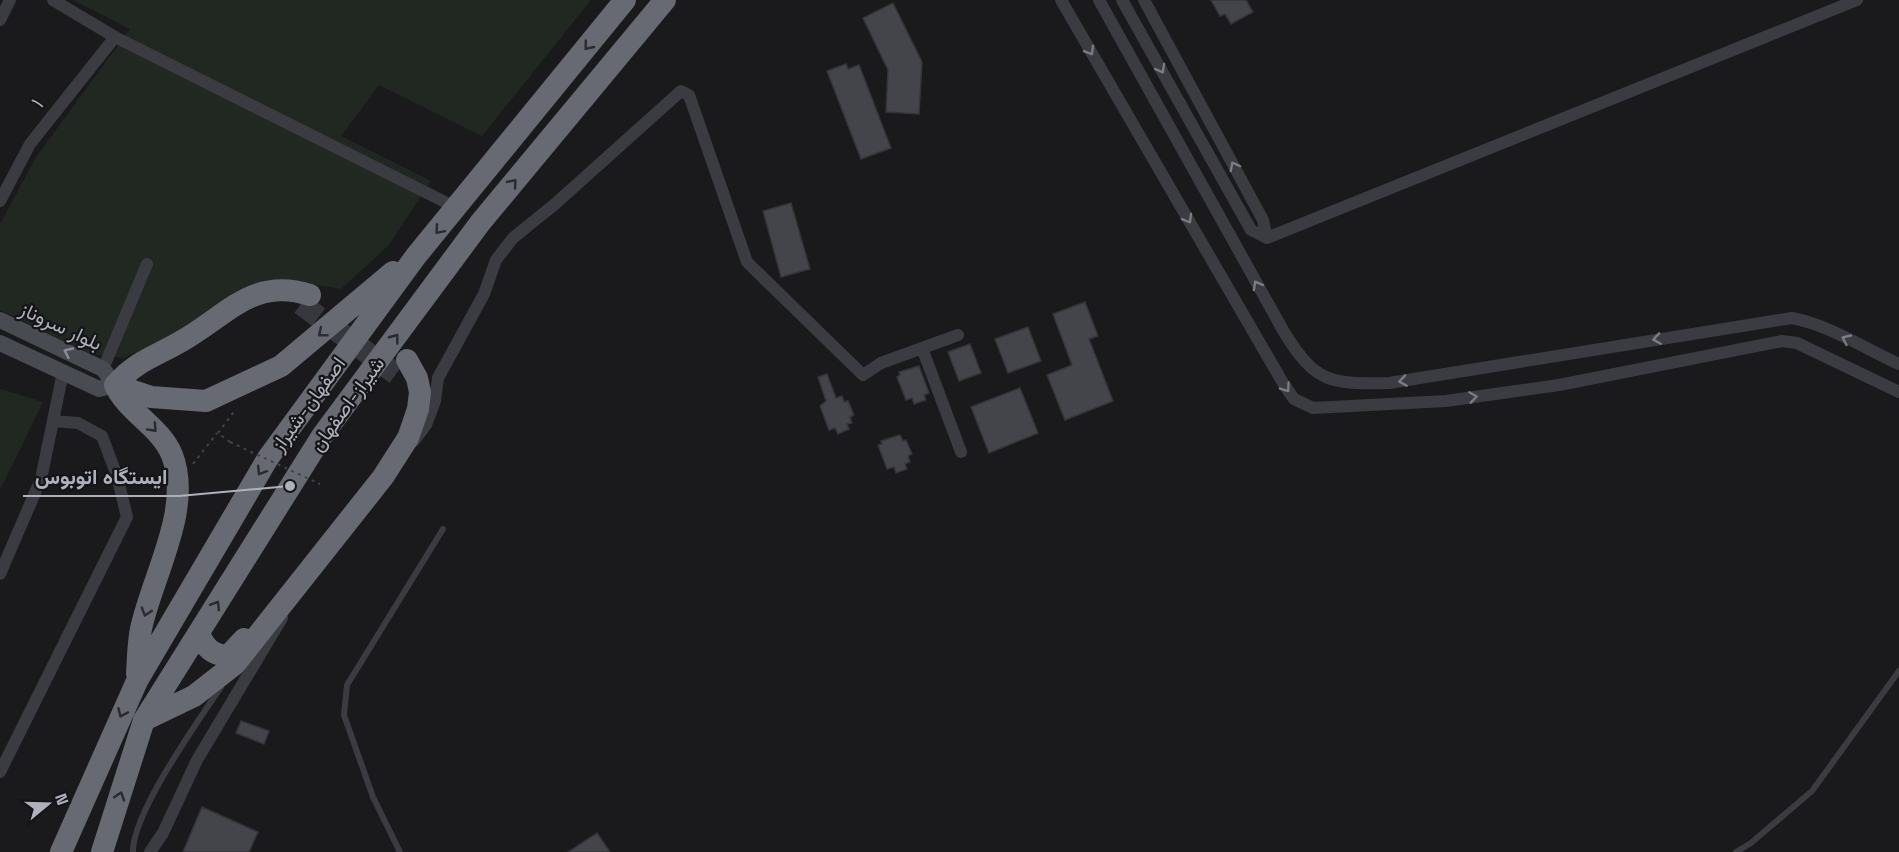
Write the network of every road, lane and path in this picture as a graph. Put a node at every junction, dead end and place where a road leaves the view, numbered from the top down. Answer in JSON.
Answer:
{"nodes":[{"id":1,"x":10,"y":0,"type":"edge"},
{"id":2,"x":53,"y":0,"type":"edge"},
{"id":3,"x":625,"y":0,"type":"edge"},
{"id":4,"x":665,"y":0,"type":"edge"},
{"id":5,"x":1061,"y":0,"type":"edge"},
{"id":6,"x":1099,"y":0,"type":"edge"},
{"id":7,"x":1122,"y":0,"type":"edge"},
{"id":8,"x":1144,"y":0,"type":"edge"},
{"id":9,"x":1857,"y":0,"type":"edge"},
{"id":10,"x":0,"y":20,"type":"edge"},
{"id":11,"x":115,"y":37,"type":"junction"},
{"id":12,"x":0,"y":201,"type":"edge"},
{"id":13,"x":457,"y":208,"type":"junction"},
{"id":14,"x":1267,"y":238,"type":"junction"},
{"id":15,"x":416,"y":256,"type":"junction"},
{"id":16,"x":147,"y":264,"type":"dead end"},
{"id":17,"x":305,"y":299,"type":"tunnel mouth"},
{"id":18,"x":0,"y":320,"type":"edge"},
{"id":19,"x":958,"y":335,"type":"dead end"},
{"id":20,"x":0,"y":343,"type":"edge"},
{"id":21,"x":922,"y":348,"type":"junction"},
{"id":22,"x":1899,"y":364,"type":"edge"},
{"id":23,"x":63,"y":372,"type":"junction"},
{"id":24,"x":109,"y":377,"type":"junction"},
{"id":25,"x":242,"y":386,"type":"junction"},
{"id":26,"x":1899,"y":392,"type":"edge"},
{"id":27,"x":53,"y":421,"type":"junction"},
{"id":28,"x":218,"y":433,"type":"junction"},
{"id":29,"x":961,"y":452,"type":"dead end"},
{"id":30,"x":176,"y":475,"type":"junction"},
{"id":31,"x":320,"y":484,"type":"dead end"},
{"id":32,"x":443,"y":529,"type":"dead end"},
{"id":33,"x":0,"y":574,"type":"edge"},
{"id":34,"x":198,"y":633,"type":"junction"},
{"id":35,"x":235,"y":664,"type":"junction"},
{"id":36,"x":1899,"y":671,"type":"edge"},
{"id":37,"x":137,"y":681,"type":"junction"},
{"id":38,"x":144,"y":720,"type":"junction"},
{"id":39,"x":0,"y":772,"type":"edge"},
{"id":40,"x":61,"y":852,"type":"edge"},
{"id":41,"x":102,"y":852,"type":"edge"},
{"id":42,"x":134,"y":852,"type":"edge"},
{"id":43,"x":150,"y":852,"type":"edge"},
{"id":44,"x":400,"y":852,"type":"edge"},
{"id":45,"x":1736,"y":852,"type":"edge"}],
"edges":[{"from":1,"to":10,"type":"street"},
{"from":2,"to":11,"type":"street"},
{"from":3,"to":13,"type":"highway","name":"اصفهان-شیراز","one_way":true},
{"from":34,"to":4,"type":"highway","name":"شیراز-اصفهان","one_way":true},
{"from":5,"to":26,"type":"street","one_way":true},
{"from":22,"to":6,"type":"street","one_way":true},
{"from":7,"to":14,"type":"street","one_way":true},
{"from":14,"to":8,"type":"street","one_way":true},
{"from":9,"to":14,"type":"street"},
{"from":11,"to":12,"type":"street","name":"۱"},
{"from":11,"to":13,"type":"street"},
{"from":13,"to":15,"type":"highway","name":"اصفهان-شیراز","one_way":true},
{"from":15,"to":25,"type":"highway","one_way":true},
{"from":15,"to":37,"type":"highway","name":"اصفهان-شیراز","one_way":true},
{"from":16,"to":24,"type":"street"},
{"from":17,"to":24,"type":"highway"},
{"from":24,"to":18,"type":"street","name":"بلوار سروناز","one_way":true},
{"from":19,"to":21,"type":"street"},
{"from":20,"to":23,"type":"street","name":"بلوار سروناز"},
{"from":21,"to":29,"type":"street"},
{"from":21,"to":43,"type":"street"},
{"from":23,"to":24,"type":"street","name":"بلوار سروناز"},
{"from":23,"to":27,"type":"street"},
{"from":24,"to":25,"type":"highway"},
{"from":24,"to":30,"type":"highway","one_way":true},
{"from":25,"to":28,"type":"path"},
{"from":27,"to":33,"type":"street"},
{"from":27,"to":39,"type":"street"},
{"from":28,"to":30,"type":"path"},
{"from":28,"to":31,"type":"path","bridge":true},
{"from":30,"to":37,"type":"highway","one_way":true},
{"from":32,"to":44,"type":"lane"},
{"from":34,"to":35,"type":"highway"},
{"from":34,"to":38,"type":"highway","name":"شیراز-اصفهان"},
{"from":35,"to":38,"type":"highway"},
{"from":35,"to":42,"type":"lane"},
{"from":36,"to":45,"type":"lane"},
{"from":37,"to":40,"type":"highway","name":"اصفهان-شیراز","one_way":true},
{"from":41,"to":38,"type":"highway","name":"شیراز-اصفهان","one_way":true}]}
